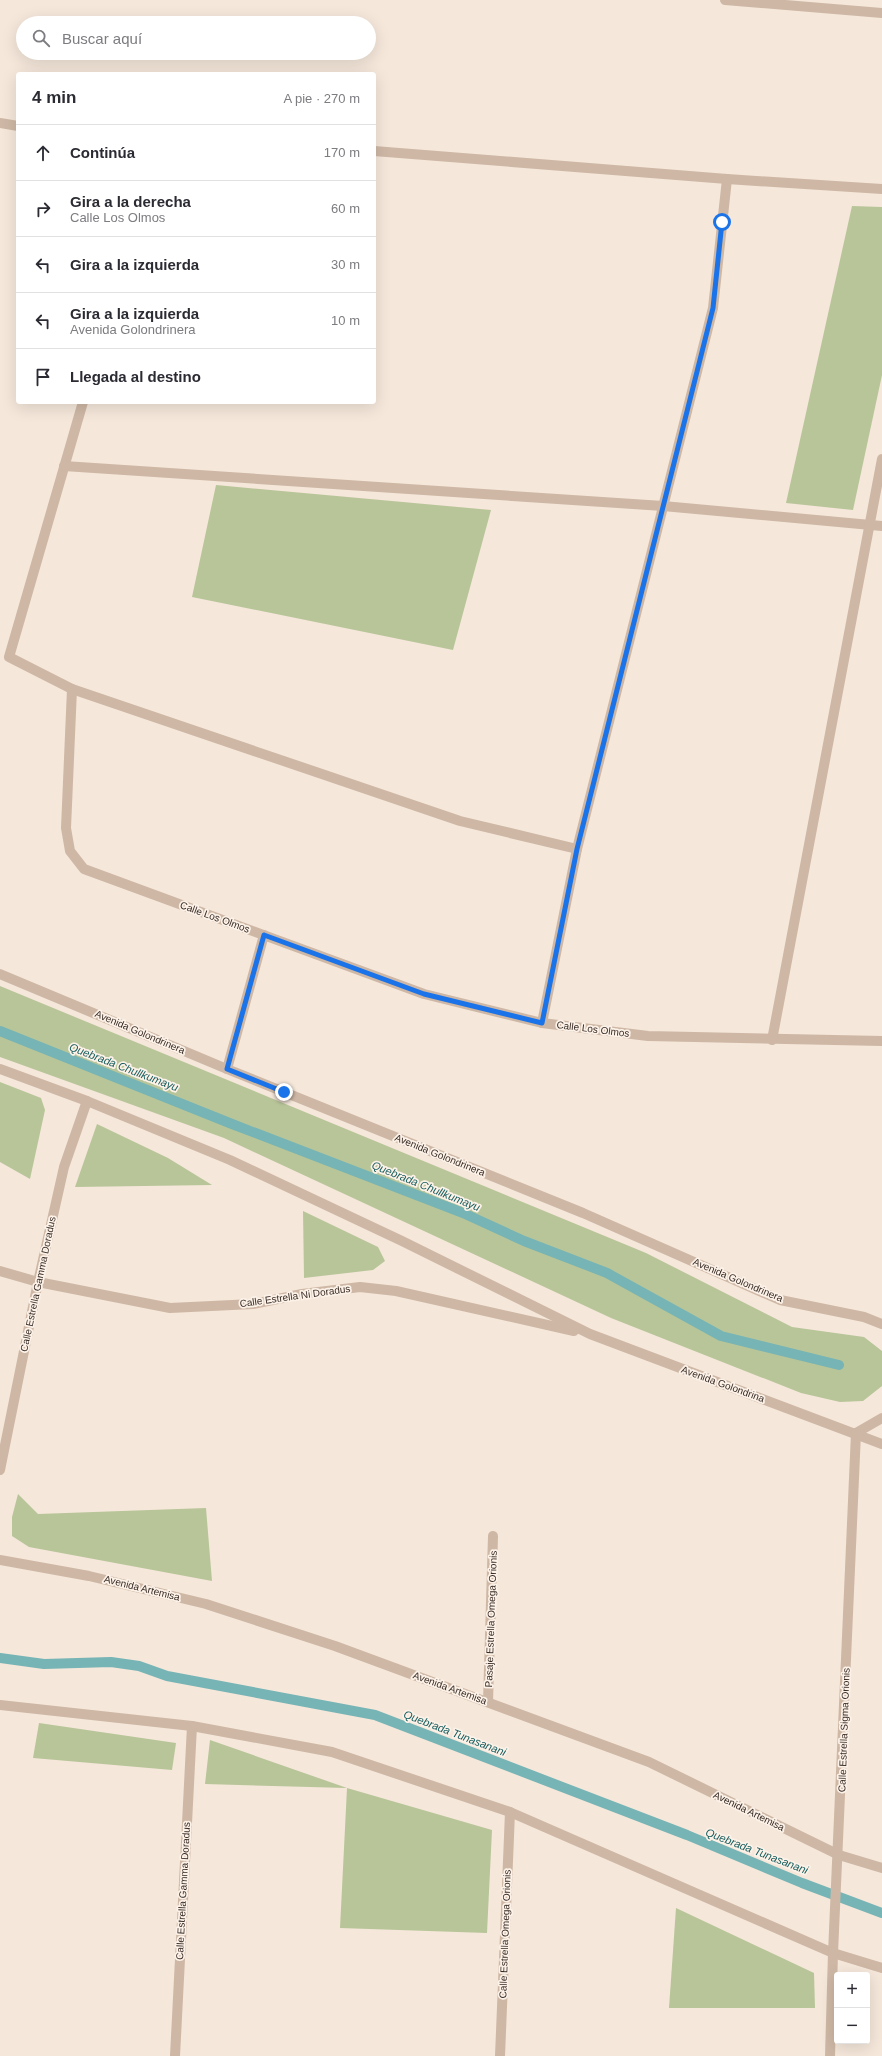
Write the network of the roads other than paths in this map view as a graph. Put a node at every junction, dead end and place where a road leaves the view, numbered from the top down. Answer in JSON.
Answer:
{"nodes":[{"id":1,"x":726,"y":0,"type":"edge"},
{"id":2,"x":882,"y":13,"type":"edge"},
{"id":3,"x":0,"y":123,"type":"edge"},
{"id":4,"x":16,"y":126,"type":"edge"},
{"id":5,"x":376,"y":151,"type":"edge"},
{"id":6,"x":727,"y":179,"type":"junction"},
{"id":7,"x":882,"y":189,"type":"edge"},
{"id":8,"x":82,"y":404,"type":"edge"},
{"id":9,"x":882,"y":459,"type":"edge"},
{"id":10,"x":64,"y":466,"type":"junction"},
{"id":11,"x":663,"y":506,"type":"junction"},
{"id":12,"x":868,"y":524,"type":"junction"},
{"id":13,"x":882,"y":526,"type":"edge"},
{"id":14,"x":72,"y":689,"type":"junction"},
{"id":15,"x":577,"y":849,"type":"junction"},
{"id":16,"x":264,"y":935,"type":"junction"},
{"id":17,"x":0,"y":974,"type":"edge"},
{"id":18,"x":542,"y":1023,"type":"junction"},
{"id":19,"x":772,"y":1040,"type":"junction"},
{"id":20,"x":882,"y":1041,"type":"edge"},
{"id":21,"x":0,"y":1069,"type":"edge"},
{"id":22,"x":227,"y":1069,"type":"junction"},
{"id":23,"x":87,"y":1102,"type":"junction"},
{"id":24,"x":0,"y":1271,"type":"edge"},
{"id":25,"x":38,"y":1282,"type":"junction"},
{"id":26,"x":882,"y":1324,"type":"edge"},
{"id":27,"x":590,"y":1334,"type":"junction"},
{"id":28,"x":882,"y":1418,"type":"edge"},
{"id":29,"x":856,"y":1433,"type":"junction"},
{"id":30,"x":882,"y":1444,"type":"edge"},
{"id":31,"x":0,"y":1470,"type":"edge"},
{"id":32,"x":493,"y":1536,"type":"dead end"},
{"id":33,"x":0,"y":1560,"type":"edge"},
{"id":34,"x":488,"y":1702,"type":"junction"},
{"id":35,"x":0,"y":1705,"type":"edge"},
{"id":36,"x":192,"y":1726,"type":"junction"},
{"id":37,"x":510,"y":1812,"type":"junction"},
{"id":38,"x":839,"y":1855,"type":"junction"},
{"id":39,"x":882,"y":1868,"type":"edge"},
{"id":40,"x":833,"y":1953,"type":"junction"},
{"id":41,"x":882,"y":1968,"type":"edge"},
{"id":42,"x":175,"y":2056,"type":"edge"},
{"id":43,"x":500,"y":2056,"type":"edge"},
{"id":44,"x":830,"y":2056,"type":"edge"}],
"edges":[{"from":1,"to":2,"type":"street"},
{"from":3,"to":4,"type":"street"},
{"from":5,"to":6,"type":"street"},
{"from":6,"to":7,"type":"street"},
{"from":6,"to":11,"type":"street"},
{"from":8,"to":10,"type":"street"},
{"from":9,"to":12,"type":"street"},
{"from":10,"to":11,"type":"street"},
{"from":10,"to":14,"type":"street"},
{"from":11,"to":12,"type":"street"},
{"from":11,"to":15,"type":"street"},
{"from":12,"to":13,"type":"street"},
{"from":12,"to":19,"type":"street"},
{"from":14,"to":15,"type":"street"},
{"from":14,"to":16,"type":"street","name":"Calle Los Olmos"},
{"from":15,"to":18,"type":"street"},
{"from":16,"to":18,"type":"street","name":"Calle Los Olmos"},
{"from":16,"to":22,"type":"street"},
{"from":17,"to":22,"type":"street","name":"Avenida Golondrinera"},
{"from":18,"to":19,"type":"street","name":"Calle Los Olmos"},
{"from":19,"to":20,"type":"street","name":"Calle Los Olmos"},
{"from":21,"to":23,"type":"street"},
{"from":22,"to":26,"type":"street","name":"Avenida Golondrinera"},
{"from":23,"to":25,"type":"street","name":"Calle Estrella Gamma Doradus"},
{"from":23,"to":27,"type":"street"},
{"from":24,"to":25,"type":"street","name":"Calle Estrella Ni Doradus"},
{"from":25,"to":27,"type":"street","name":"Calle Estrella Ni Doradus"},
{"from":25,"to":31,"type":"street","name":"Calle Estrella Gamma Doradus"},
{"from":27,"to":29,"type":"street","name":"Avenida Golondrina"},
{"from":28,"to":29,"type":"street"},
{"from":29,"to":30,"type":"street"},
{"from":29,"to":38,"type":"street","name":"Calle Estrella Sigma Orionis"},
{"from":32,"to":34,"type":"street","name":"Pasaje Estrella Omega Orionis"},
{"from":33,"to":34,"type":"street","name":"Avenida Artemisa"},
{"from":34,"to":38,"type":"street","name":"Avenida Artemisa"},
{"from":35,"to":36,"type":"street"},
{"from":36,"to":37,"type":"street"},
{"from":36,"to":42,"type":"street","name":"Calle Estrella Gamma Doradus"},
{"from":37,"to":40,"type":"street"},
{"from":37,"to":43,"type":"street","name":"Calle Estrella Omega Orionis"},
{"from":38,"to":39,"type":"street","name":"Avenida Artemisa"},
{"from":38,"to":40,"type":"street","name":"Calle Estrella Sigma Orionis"},
{"from":40,"to":41,"type":"street"},
{"from":40,"to":44,"type":"street","name":"Calle Estrella Sigma Orionis"}]}
